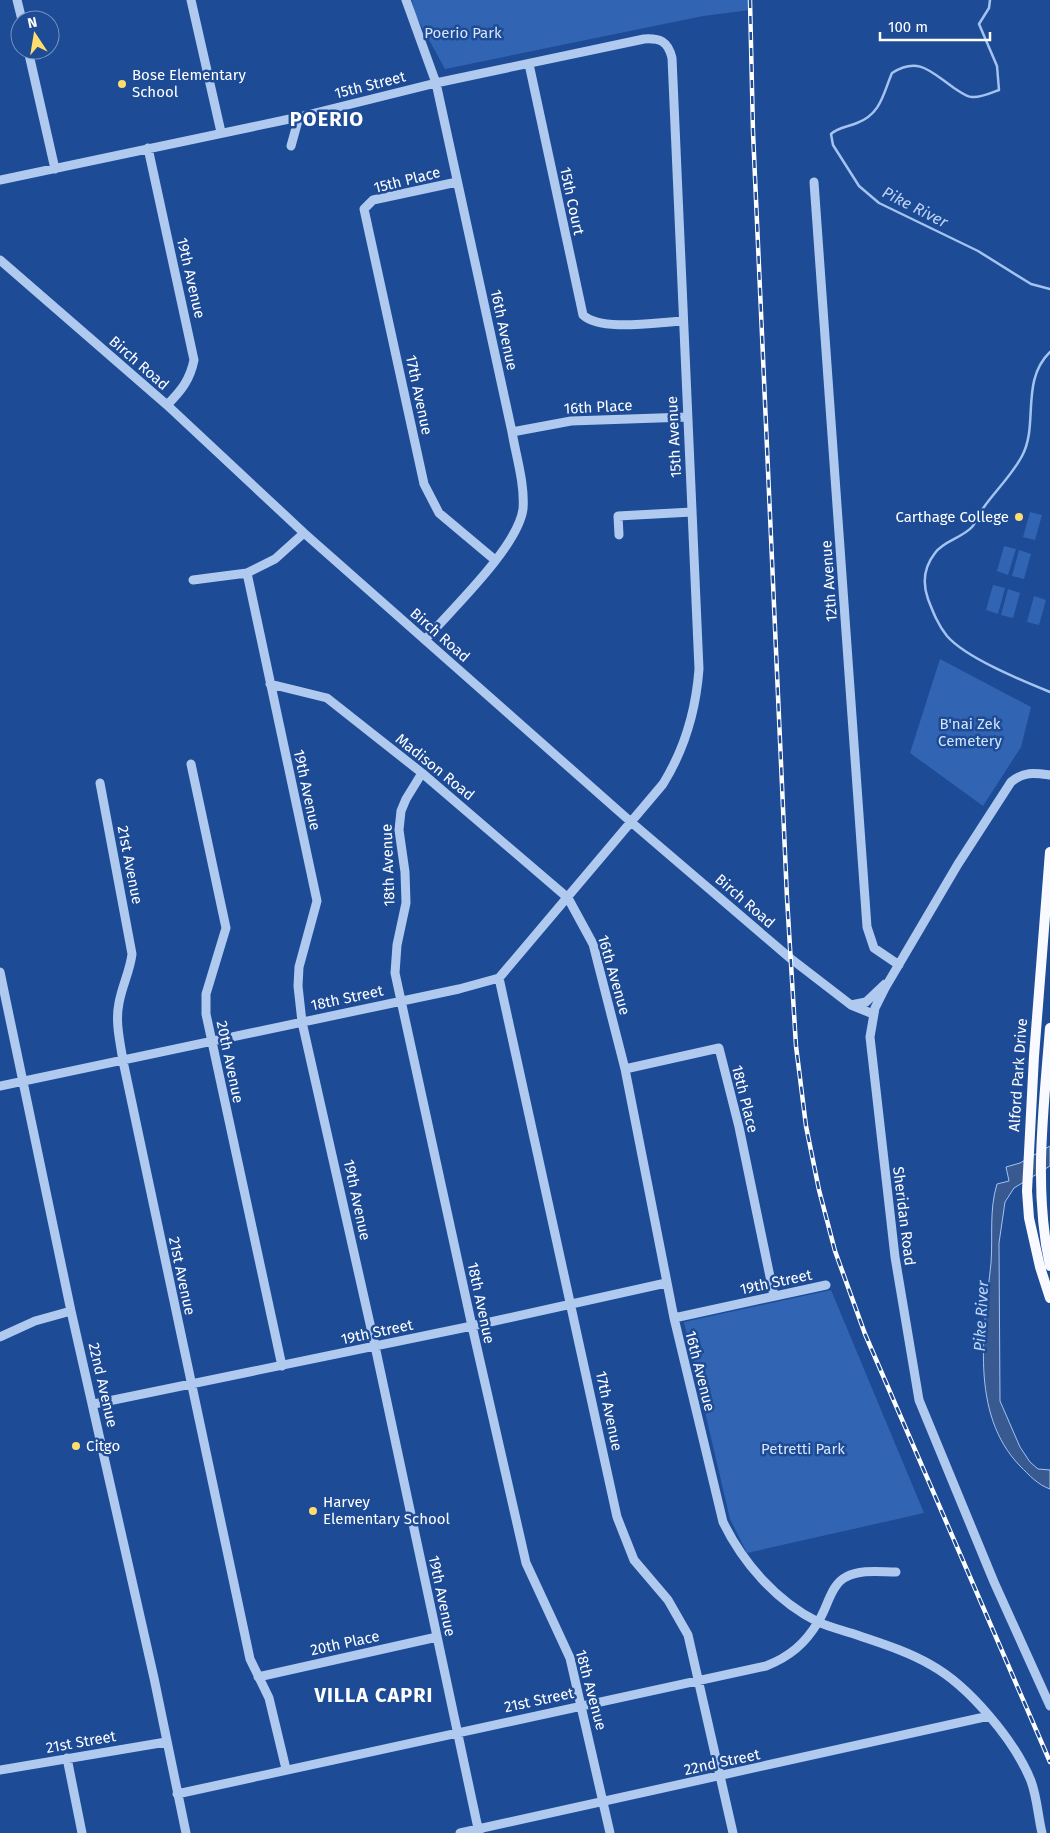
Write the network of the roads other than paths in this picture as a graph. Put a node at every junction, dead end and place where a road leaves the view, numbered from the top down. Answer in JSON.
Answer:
{"nodes":[{"id":1,"x":191,"y":0,"type":"edge"},
{"id":2,"x":406,"y":0,"type":"edge"},
{"id":3,"x":659,"y":38,"type":"joint"},
{"id":4,"x":30,"y":60,"type":"edge"},
{"id":5,"x":529,"y":64,"type":"junction"},
{"id":6,"x":436,"y":83,"type":"junction"},
{"id":7,"x":299,"y":116,"type":"junction"},
{"id":8,"x":221,"y":132,"type":"junction"},
{"id":9,"x":291,"y":146,"type":"dead end"},
{"id":10,"x":148,"y":148,"type":"junction"},
{"id":11,"x":55,"y":169,"type":"junction"},
{"id":12,"x":0,"y":180,"type":"edge"},
{"id":13,"x":457,"y":182,"type":"junction"},
{"id":14,"x":814,"y":182,"type":"dead end"},
{"id":15,"x":364,"y":209,"type":"joint"},
{"id":16,"x":0,"y":260,"type":"edge"},
{"id":17,"x":683,"y":321,"type":"junction"},
{"id":18,"x":167,"y":405,"type":"junction"},
{"id":19,"x":686,"y":417,"type":"junction"},
{"id":20,"x":512,"y":432,"type":"junction"},
{"id":21,"x":692,"y":512,"type":"junction"},
{"id":22,"x":304,"y":533,"type":"junction"},
{"id":23,"x":618,"y":535,"type":"dead end"},
{"id":24,"x":495,"y":560,"type":"junction"},
{"id":25,"x":247,"y":573,"type":"junction"},
{"id":26,"x":193,"y":580,"type":"dead end"},
{"id":27,"x":425,"y":640,"type":"junction"},
{"id":28,"x":270,"y":684,"type":"junction"},
{"id":29,"x":191,"y":764,"type":"dead end"},
{"id":30,"x":422,"y":773,"type":"junction"},
{"id":31,"x":1050,"y":775,"type":"edge"},
{"id":32,"x":100,"y":783,"type":"dead end"},
{"id":33,"x":631,"y":822,"type":"junction"},
{"id":34,"x":1050,"y":852,"type":"edge"},
{"id":35,"x":568,"y":898,"type":"junction"},
{"id":36,"x":899,"y":965,"type":"junction"},
{"id":37,"x":0,"y":972,"type":"edge"},
{"id":38,"x":499,"y":978,"type":"junction"},
{"id":39,"x":889,"y":980,"type":"junction"},
{"id":40,"x":402,"y":1001,"type":"junction"},
{"id":41,"x":851,"y":1005,"type":"junction"},
{"id":42,"x":874,"y":1014,"type":"junction"},
{"id":43,"x":302,"y":1022,"type":"junction"},
{"id":44,"x":1050,"y":1028,"type":"edge"},
{"id":45,"x":211,"y":1042,"type":"junction"},
{"id":46,"x":123,"y":1061,"type":"junction"},
{"id":47,"x":625,"y":1069,"type":"junction"},
{"id":48,"x":24,"y":1082,"type":"junction"},
{"id":49,"x":0,"y":1086,"type":"edge"},
{"id":50,"x":1050,"y":1266,"type":"edge"},
{"id":51,"x":666,"y":1283,"type":"junction"},
{"id":52,"x":826,"y":1285,"type":"dead end"},
{"id":53,"x":774,"y":1296,"type":"junction"},
{"id":54,"x":1050,"y":1298,"type":"edge"},
{"id":55,"x":571,"y":1305,"type":"junction"},
{"id":56,"x":71,"y":1311,"type":"junction"},
{"id":57,"x":674,"y":1318,"type":"junction"},
{"id":58,"x":472,"y":1326,"type":"junction"},
{"id":59,"x":0,"y":1337,"type":"edge"},
{"id":60,"x":375,"y":1346,"type":"junction"},
{"id":61,"x":282,"y":1366,"type":"junction"},
{"id":62,"x":190,"y":1385,"type":"junction"},
{"id":63,"x":94,"y":1404,"type":"junction"},
{"id":64,"x":896,"y":1572,"type":"dead end"},
{"id":65,"x":818,"y":1622,"type":"junction"},
{"id":66,"x":437,"y":1637,"type":"junction"},
{"id":67,"x":258,"y":1676,"type":"junction"},
{"id":68,"x":700,"y":1680,"type":"junction"},
{"id":69,"x":582,"y":1705,"type":"junction"},
{"id":70,"x":1050,"y":1706,"type":"edge"},
{"id":71,"x":989,"y":1716,"type":"junction"},
{"id":72,"x":457,"y":1732,"type":"junction"},
{"id":73,"x":166,"y":1742,"type":"junction"},
{"id":74,"x":67,"y":1758,"type":"junction"},
{"id":75,"x":0,"y":1770,"type":"edge"},
{"id":76,"x":286,"y":1770,"type":"junction"},
{"id":77,"x":720,"y":1776,"type":"junction"},
{"id":78,"x":177,"y":1794,"type":"junction"},
{"id":79,"x":602,"y":1802,"type":"junction"},
{"id":80,"x":478,"y":1831,"type":"edge"},
{"id":81,"x":82,"y":1833,"type":"edge"},
{"id":82,"x":186,"y":1833,"type":"edge"},
{"id":83,"x":460,"y":1833,"type":"edge"},
{"id":84,"x":610,"y":1833,"type":"edge"},
{"id":85,"x":733,"y":1833,"type":"edge"},
{"id":86,"x":1042,"y":1833,"type":"edge"}],
"edges":[{"from":1,"to":8,"type":"street"},
{"from":2,"to":6,"type":"street","name":"16th Avenue"},
{"from":3,"to":5,"type":"street","name":"15th Street"},
{"from":3,"to":17,"type":"street","name":"15th Avenue"},
{"from":4,"to":11,"type":"street"},
{"from":5,"to":6,"type":"street","name":"15th Street"},
{"from":5,"to":17,"type":"street","name":"15th Court"},
{"from":6,"to":7,"type":"street","name":"15th Street"},
{"from":6,"to":13,"type":"street","name":"16th Avenue"},
{"from":7,"to":8,"type":"street","name":"15th Street"},
{"from":7,"to":9,"type":"street"},
{"from":8,"to":10,"type":"street","name":"15th Street"},
{"from":10,"to":11,"type":"street","name":"15th Street"},
{"from":10,"to":18,"type":"street","name":"19th Avenue"},
{"from":11,"to":12,"type":"street","name":"15th Street"},
{"from":13,"to":15,"type":"street","name":"15th Place"},
{"from":13,"to":20,"type":"street","name":"16th Avenue"},
{"from":14,"to":36,"type":"street","name":"12th Avenue"},
{"from":15,"to":24,"type":"street","name":"17th Avenue"},
{"from":16,"to":18,"type":"street","name":"Birch Road"},
{"from":17,"to":19,"type":"street","name":"15th Avenue"},
{"from":18,"to":22,"type":"street","name":"Birch Road"},
{"from":19,"to":20,"type":"street","name":"16th Place"},
{"from":19,"to":21,"type":"street","name":"15th Avenue"},
{"from":20,"to":24,"type":"street","name":"16th Avenue"},
{"from":21,"to":23,"type":"street"},
{"from":21,"to":33,"type":"street","name":"15th Avenue"},
{"from":22,"to":25,"type":"street"},
{"from":22,"to":27,"type":"street","name":"Birch Road"},
{"from":24,"to":27,"type":"street","name":"16th Avenue"},
{"from":25,"to":26,"type":"street"},
{"from":25,"to":28,"type":"street","name":"19th Avenue"},
{"from":27,"to":33,"type":"street","name":"Birch Road"},
{"from":28,"to":30,"type":"street","name":"Madison Road"},
{"from":28,"to":43,"type":"street","name":"19th Avenue"},
{"from":29,"to":45,"type":"street","name":"20th Avenue"},
{"from":30,"to":35,"type":"street","name":"Madison Road"},
{"from":30,"to":40,"type":"street","name":"18th Avenue"},
{"from":31,"to":36,"type":"street","name":"Sheridan Road"},
{"from":32,"to":46,"type":"street","name":"21st Avenue"},
{"from":33,"to":35,"type":"street"},
{"from":33,"to":41,"type":"street","name":"Birch Road"},
{"from":34,"to":54,"type":"main road","name":"Alford Park Drive"},
{"from":35,"to":38,"type":"street"},
{"from":35,"to":47,"type":"street","name":"16th Avenue"},
{"from":36,"to":39,"type":"street","name":"Sheridan Road"},
{"from":37,"to":48,"type":"street","name":"22nd Avenue"},
{"from":38,"to":40,"type":"street","name":"18th Street"},
{"from":38,"to":55,"type":"street","name":"17th Avenue"},
{"from":39,"to":41,"type":"street"},
{"from":39,"to":42,"type":"street","name":"Sheridan Road"},
{"from":40,"to":43,"type":"street","name":"18th Street"},
{"from":40,"to":58,"type":"street","name":"18th Avenue"},
{"from":41,"to":42,"type":"street","name":"Birch Road"},
{"from":42,"to":70,"type":"street","name":"Sheridan Road"},
{"from":43,"to":45,"type":"street","name":"18th Street"},
{"from":43,"to":60,"type":"street","name":"19th Avenue"},
{"from":44,"to":50,"type":"main road","name":"Alford Park Drive"},
{"from":45,"to":46,"type":"street","name":"18th Street"},
{"from":45,"to":61,"type":"street","name":"20th Avenue"},
{"from":46,"to":48,"type":"street","name":"18th Street"},
{"from":46,"to":62,"type":"street","name":"21st Avenue"},
{"from":47,"to":51,"type":"street","name":"16th Avenue"},
{"from":47,"to":53,"type":"street","name":"18th Place"},
{"from":48,"to":49,"type":"street","name":"18th Street"},
{"from":48,"to":56,"type":"street","name":"22nd Avenue"},
{"from":51,"to":55,"type":"street","name":"19th Street"},
{"from":51,"to":57,"type":"street","name":"16th Avenue"},
{"from":52,"to":53,"type":"street","name":"19th Street"},
{"from":53,"to":57,"type":"street","name":"19th Street"},
{"from":55,"to":58,"type":"street","name":"19th Street"},
{"from":55,"to":68,"type":"street","name":"17th Avenue"},
{"from":56,"to":59,"type":"street"},
{"from":56,"to":63,"type":"street","name":"22nd Avenue"},
{"from":57,"to":65,"type":"street","name":"16th Avenue"},
{"from":58,"to":60,"type":"street","name":"19th Street"},
{"from":58,"to":69,"type":"street","name":"18th Avenue"},
{"from":60,"to":61,"type":"street","name":"19th Street"},
{"from":60,"to":66,"type":"street","name":"19th Avenue"},
{"from":61,"to":62,"type":"street","name":"19th Street"},
{"from":62,"to":63,"type":"street","name":"19th Street"},
{"from":62,"to":67,"type":"street","name":"21st Avenue"},
{"from":63,"to":73,"type":"street","name":"22nd Avenue"},
{"from":64,"to":65,"type":"street","name":"21st Street"},
{"from":65,"to":68,"type":"street","name":"21st Street"},
{"from":65,"to":71,"type":"street","name":"16th Avenue"},
{"from":66,"to":67,"type":"street","name":"20th Place"},
{"from":66,"to":72,"type":"street","name":"19th Avenue"},
{"from":67,"to":76,"type":"street","name":"21st Avenue"},
{"from":68,"to":69,"type":"street","name":"21st Street"},
{"from":68,"to":77,"type":"street","name":"17th Avenue"},
{"from":69,"to":72,"type":"street","name":"21st Street"},
{"from":69,"to":79,"type":"street","name":"18th Avenue"},
{"from":71,"to":77,"type":"street","name":"22nd Street"},
{"from":71,"to":86,"type":"street","name":"16th Avenue"},
{"from":72,"to":76,"type":"street","name":"21st Street"},
{"from":72,"to":80,"type":"street","name":"19th Avenue"},
{"from":73,"to":74,"type":"street","name":"21st Street"},
{"from":73,"to":78,"type":"street","name":"22nd Avenue"},
{"from":74,"to":75,"type":"street","name":"21st Street"},
{"from":74,"to":81,"type":"street"},
{"from":76,"to":78,"type":"street","name":"21st Street"},
{"from":77,"to":79,"type":"street","name":"22nd Street"},
{"from":77,"to":85,"type":"street","name":"17th Avenue"},
{"from":78,"to":82,"type":"street","name":"22nd Avenue"},
{"from":79,"to":80,"type":"street","name":"22nd Street"},
{"from":79,"to":84,"type":"street","name":"18th Avenue"},
{"from":80,"to":83,"type":"street","name":"22nd Street"}]}
